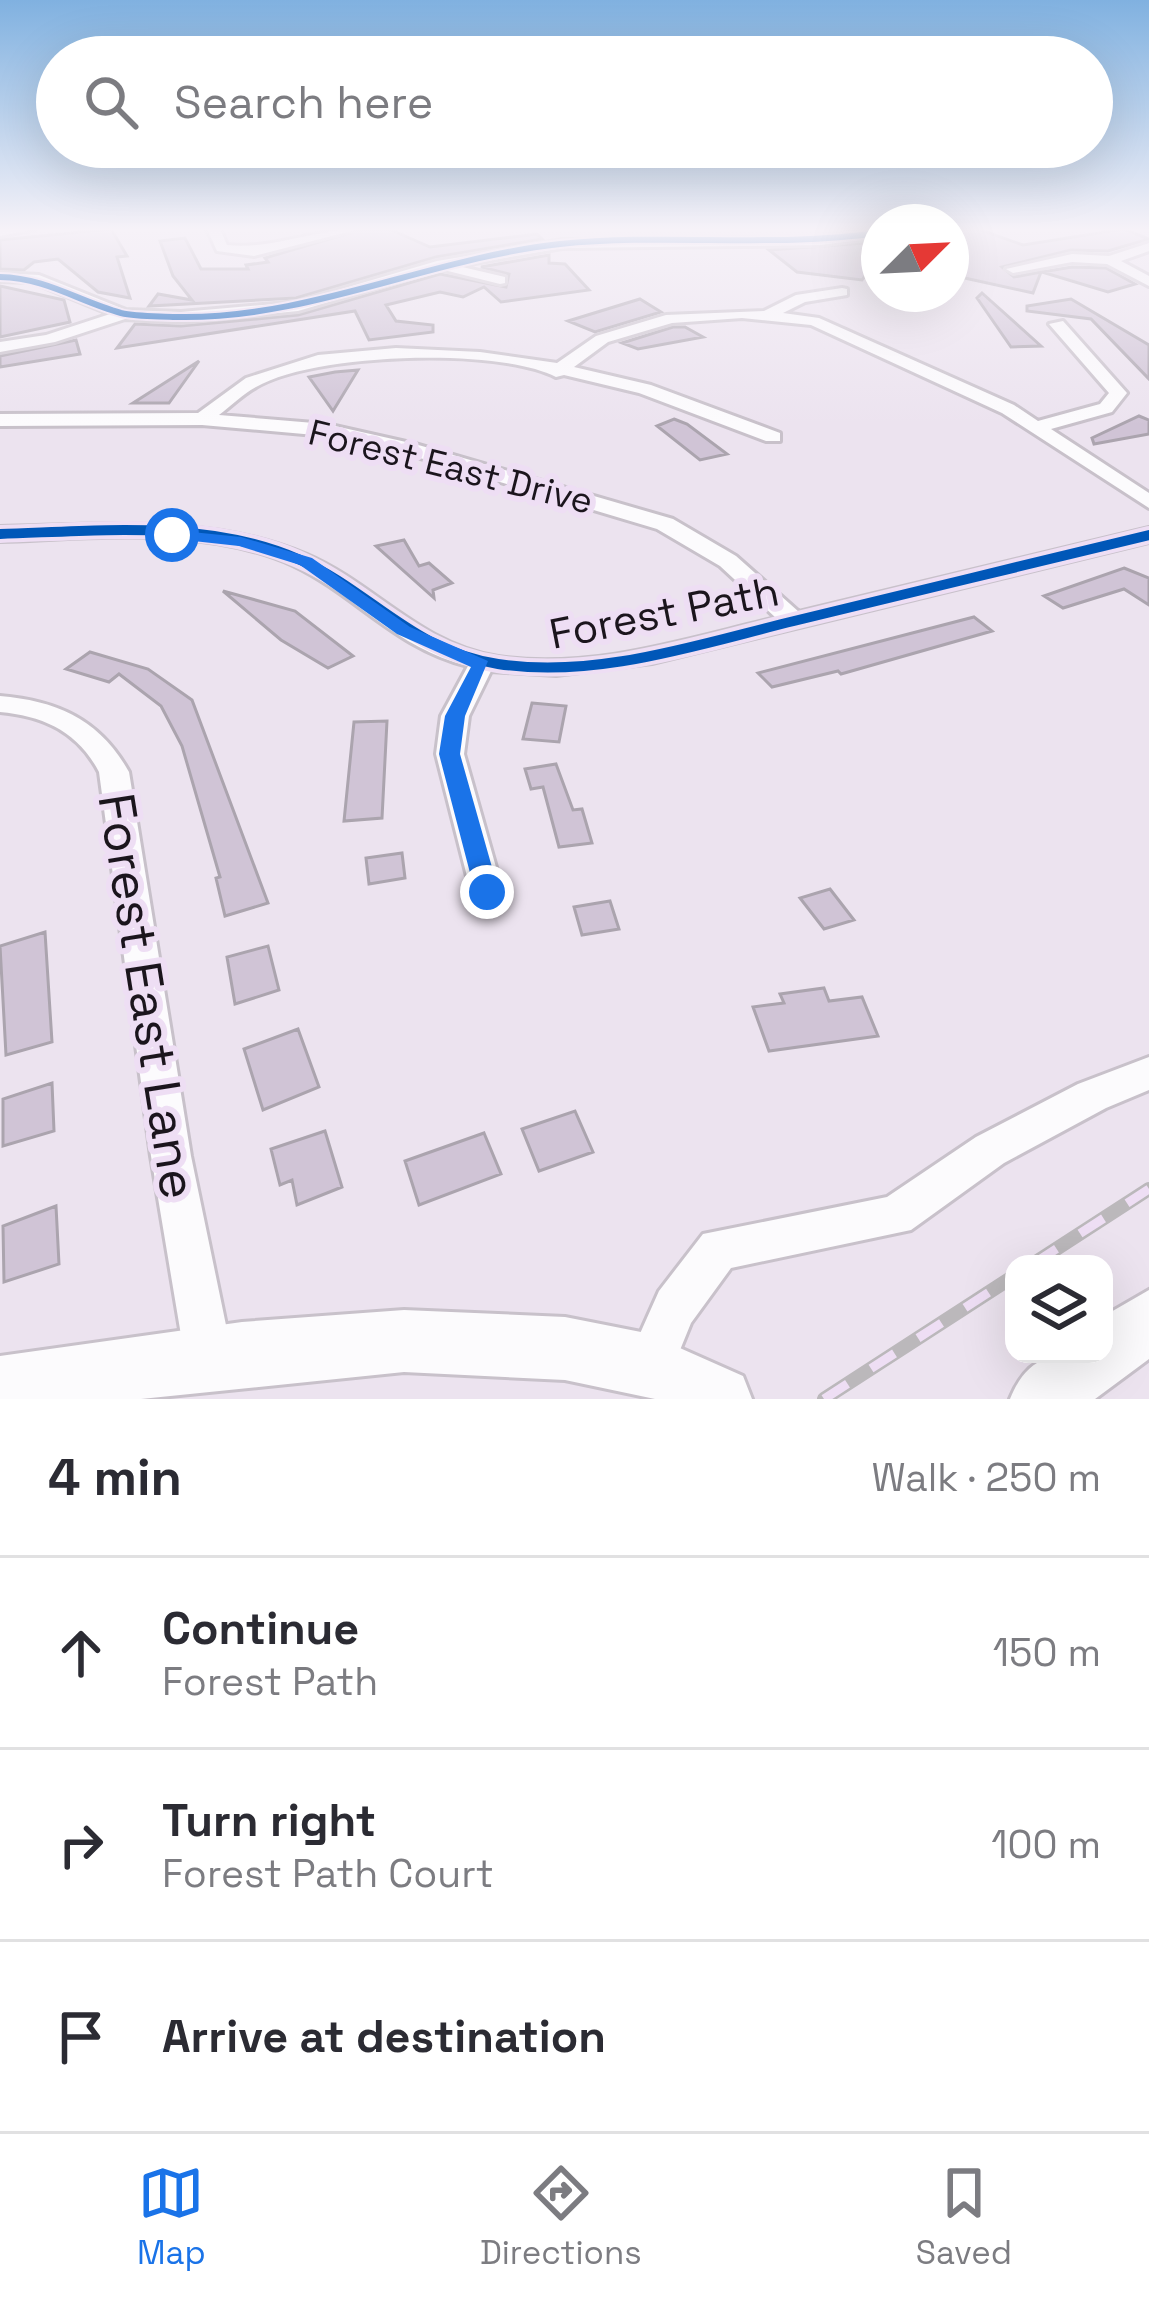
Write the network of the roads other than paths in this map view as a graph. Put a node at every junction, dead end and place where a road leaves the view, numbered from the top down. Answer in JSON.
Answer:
{"nodes":[{"id":1,"x":75,"y":294,"type":"edge"},
{"id":2,"x":338,"y":294,"type":"edge"},
{"id":3,"x":826,"y":294,"type":"edge"},
{"id":4,"x":124,"y":314,"type":"junction"},
{"id":5,"x":769,"y":314,"type":"junction"},
{"id":6,"x":1057,"y":324,"type":"dead end"},
{"id":7,"x":0,"y":347,"type":"edge"},
{"id":8,"x":556,"y":372,"type":"junction"},
{"id":9,"x":202,"y":419,"type":"junction"},
{"id":10,"x":0,"y":421,"type":"edge"},
{"id":11,"x":1039,"y":426,"type":"junction"},
{"id":12,"x":773,"y":436,"type":"dead end"},
{"id":13,"x":1149,"y":502,"type":"edge"},
{"id":14,"x":0,"y":534,"type":"edge"},
{"id":15,"x":1149,"y":535,"type":"edge"},
{"id":16,"x":793,"y":620,"type":"junction"},
{"id":17,"x":481,"y":665,"type":"junction"},
{"id":18,"x":0,"y":704,"type":"edge"},
{"id":19,"x":487,"y":892,"type":"dead end"},
{"id":20,"x":1149,"y":1073,"type":"edge"},
{"id":21,"x":1149,"y":1321,"type":"edge"},
{"id":22,"x":209,"y":1359,"type":"junction"},
{"id":23,"x":0,"y":1388,"type":"edge"},
{"id":24,"x":694,"y":1388,"type":"edge"},
{"id":25,"x":1042,"y":1399,"type":"edge"}],
"edges":[{"from":1,"to":4,"type":"street"},
{"from":2,"to":4,"type":"street"},
{"from":3,"to":5,"type":"street"},
{"from":4,"to":7,"type":"street"},
{"from":5,"to":8,"type":"street"},
{"from":5,"to":11,"type":"street"},
{"from":6,"to":11,"type":"street"},
{"from":8,"to":9,"type":"street"},
{"from":8,"to":12,"type":"street"},
{"from":9,"to":10,"type":"street","name":"Forest East Drive"},
{"from":9,"to":16,"type":"street","name":"Forest East Drive"},
{"from":11,"to":13,"type":"street"},
{"from":14,"to":17,"type":"street","name":"Forest Path"},
{"from":15,"to":16,"type":"street","name":"Forest Path"},
{"from":16,"to":17,"type":"street","name":"Forest Path"},
{"from":17,"to":19,"type":"street"},
{"from":18,"to":22,"type":"street","name":"Forest East Lane"},
{"from":20,"to":24,"type":"street"},
{"from":21,"to":25,"type":"main road"},
{"from":22,"to":23,"type":"main road"},
{"from":22,"to":24,"type":"main road"}]}
